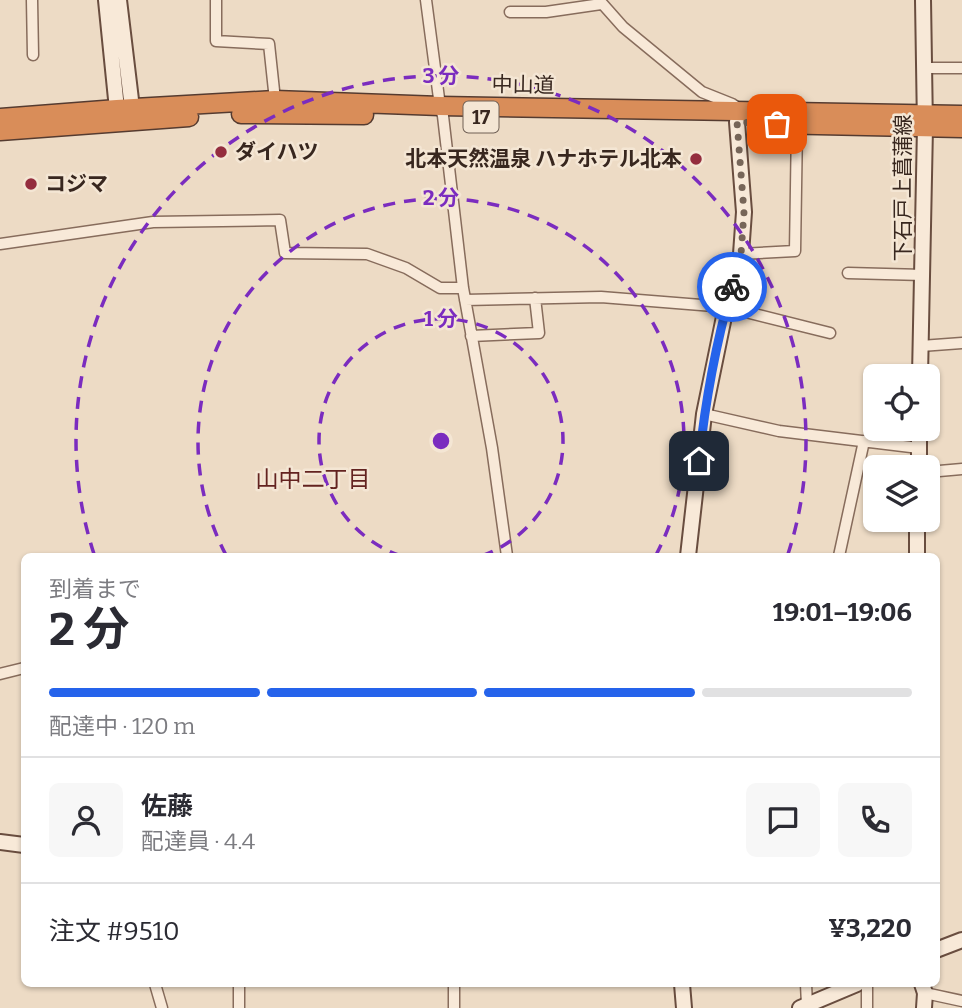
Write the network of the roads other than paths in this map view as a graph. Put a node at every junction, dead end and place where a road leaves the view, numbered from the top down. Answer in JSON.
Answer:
{"nodes":[{"id":1,"x":32,"y":0,"type":"edge"},
{"id":2,"x":106,"y":0,"type":"edge"},
{"id":3,"x":120,"y":0,"type":"edge"},
{"id":4,"x":216,"y":0,"type":"edge"},
{"id":5,"x":426,"y":0,"type":"edge"},
{"id":6,"x":923,"y":0,"type":"edge"},
{"id":7,"x":600,"y":2,"type":"edge"},
{"id":8,"x":510,"y":12,"type":"dead end"},
{"id":9,"x":33,"y":55,"type":"dead end"},
{"id":10,"x":925,"y":68,"type":"junction"},
{"id":11,"x":962,"y":68,"type":"edge"},
{"id":12,"x":275,"y":100,"type":"junction"},
{"id":13,"x":441,"y":111,"type":"junction"},
{"id":14,"x":125,"y":113,"type":"junction"},
{"id":15,"x":962,"y":115,"type":"edge"},
{"id":16,"x":740,"y":117,"type":"junction"},
{"id":17,"x":0,"y":118,"type":"edge"},
{"id":18,"x":925,"y":121,"type":"junction"},
{"id":19,"x":797,"y":125,"type":"junction"},
{"id":20,"x":962,"y":128,"type":"edge"},
{"id":21,"x":0,"y":131,"type":"edge"},
{"id":22,"x":0,"y":244,"type":"edge"},
{"id":23,"x":741,"y":254,"type":"junction"},
{"id":24,"x":848,"y":273,"type":"dead end"},
{"id":25,"x":923,"y":275,"type":"junction"},
{"id":26,"x":463,"y":288,"type":"junction"},
{"id":27,"x":535,"y":298,"type":"junction"},
{"id":28,"x":465,"y":300,"type":"junction"},
{"id":29,"x":726,"y":307,"type":"junction"},
{"id":30,"x":830,"y":333,"type":"dead end"},
{"id":31,"x":471,"y":336,"type":"junction"},
{"id":32,"x":962,"y":343,"type":"edge"},
{"id":33,"x":921,"y":346,"type":"junction"},
{"id":34,"x":920,"y":364,"type":"edge"},
{"id":35,"x":704,"y":414,"type":"junction"},
{"id":36,"x":863,"y":441,"type":"edge"},
{"id":37,"x":864,"y":441,"type":"joint"},
{"id":38,"x":919,"y":441,"type":"edge"},
{"id":39,"x":919,"y":448,"type":"junction"},
{"id":40,"x":919,"y":455,"type":"edge"},
{"id":41,"x":962,"y":469,"type":"edge"},
{"id":42,"x":940,"y":471,"type":"edge"},
{"id":43,"x":917,"y":532,"type":"edge"},
{"id":44,"x":507,"y":553,"type":"edge"},
{"id":45,"x":688,"y":553,"type":"edge"},
{"id":46,"x":840,"y":553,"type":"edge"},
{"id":47,"x":917,"y":553,"type":"edge"},
{"id":48,"x":21,"y":669,"type":"edge"},
{"id":49,"x":0,"y":674,"type":"edge"},
{"id":50,"x":0,"y":842,"type":"edge"},
{"id":51,"x":21,"y":845,"type":"edge"},
{"id":52,"x":962,"y":940,"type":"edge"},
{"id":53,"x":940,"y":948,"type":"edge"},
{"id":54,"x":156,"y":987,"type":"edge"},
{"id":55,"x":239,"y":987,"type":"edge"},
{"id":56,"x":454,"y":987,"type":"edge"},
{"id":57,"x":682,"y":987,"type":"edge"},
{"id":58,"x":806,"y":987,"type":"edge"},
{"id":59,"x":850,"y":987,"type":"edge"},
{"id":60,"x":867,"y":987,"type":"edge"},
{"id":61,"x":924,"y":995,"type":"edge"},
{"id":62,"x":962,"y":1001,"type":"edge"},
{"id":63,"x":803,"y":1006,"type":"edge"},
{"id":64,"x":162,"y":1008,"type":"edge"},
{"id":65,"x":239,"y":1008,"type":"edge"},
{"id":66,"x":454,"y":1008,"type":"edge"},
{"id":67,"x":684,"y":1008,"type":"edge"},
{"id":68,"x":867,"y":1008,"type":"edge"}],
"edges":[{"from":1,"to":9,"type":"street"},
{"from":2,"to":14,"type":"main road"},
{"from":3,"to":14,"type":"main road"},
{"from":4,"to":12,"type":"street"},
{"from":5,"to":13,"type":"street"},
{"from":6,"to":10,"type":"main road","name":"下石戸上菖蒲線"},
{"from":7,"to":8,"type":"street"},
{"from":7,"to":16,"type":"street"},
{"from":10,"to":11,"type":"street"},
{"from":10,"to":18,"type":"main road","name":"下石戸上菖蒲線"},
{"from":12,"to":13,"type":"highway","name":"中山道","number":"17"},
{"from":12,"to":14,"type":"highway","name":"中山道","number":"17"},
{"from":13,"to":14,"type":"highway","name":"中山道","number":"17"},
{"from":13,"to":16,"type":"highway","name":"中山道","number":"17"},
{"from":13,"to":26,"type":"street"},
{"from":14,"to":17,"type":"highway","name":"中山道","number":"17"},
{"from":14,"to":21,"type":"highway","name":"中山道","number":"17"},
{"from":15,"to":18,"type":"highway","name":"中山道","number":"17"},
{"from":16,"to":18,"type":"highway","name":"中山道","number":"17"},
{"from":16,"to":19,"type":"highway","name":"中山道","number":"17"},
{"from":16,"to":23,"type":"main road"},
{"from":18,"to":19,"type":"highway","name":"中山道","number":"17"},
{"from":18,"to":20,"type":"highway","name":"中山道","number":"17"},
{"from":18,"to":25,"type":"main road","name":"下石戸上菖蒲線"},
{"from":19,"to":23,"type":"street"},
{"from":22,"to":26,"type":"street"},
{"from":23,"to":29,"type":"main road"},
{"from":24,"to":25,"type":"street"},
{"from":25,"to":33,"type":"main road","name":"下石戸上菖蒲線"},
{"from":26,"to":28,"type":"street"},
{"from":27,"to":28,"type":"street"},
{"from":27,"to":29,"type":"street"},
{"from":27,"to":31,"type":"street"},
{"from":28,"to":31,"type":"street"},
{"from":29,"to":30,"type":"street"},
{"from":29,"to":35,"type":"main road"},
{"from":31,"to":44,"type":"street"},
{"from":32,"to":33,"type":"street"},
{"from":33,"to":34,"type":"main road","name":"下石戸上菖蒲線"},
{"from":35,"to":36,"type":"street"},
{"from":35,"to":45,"type":"main road"},
{"from":37,"to":39,"type":"street"},
{"from":37,"to":46,"type":"street"},
{"from":38,"to":39,"type":"main road"},
{"from":39,"to":40,"type":"main road"},
{"from":41,"to":42,"type":"street"},
{"from":43,"to":47,"type":"main road"},
{"from":48,"to":49,"type":"street"},
{"from":50,"to":51,"type":"main road"},
{"from":52,"to":53,"type":"main road"},
{"from":54,"to":64,"type":"street"},
{"from":55,"to":65,"type":"street"},
{"from":56,"to":66,"type":"street"},
{"from":57,"to":67,"type":"main road"},
{"from":58,"to":63,"type":"street"},
{"from":59,"to":63,"type":"main road"},
{"from":60,"to":68,"type":"street"},
{"from":61,"to":62,"type":"street"}]}
